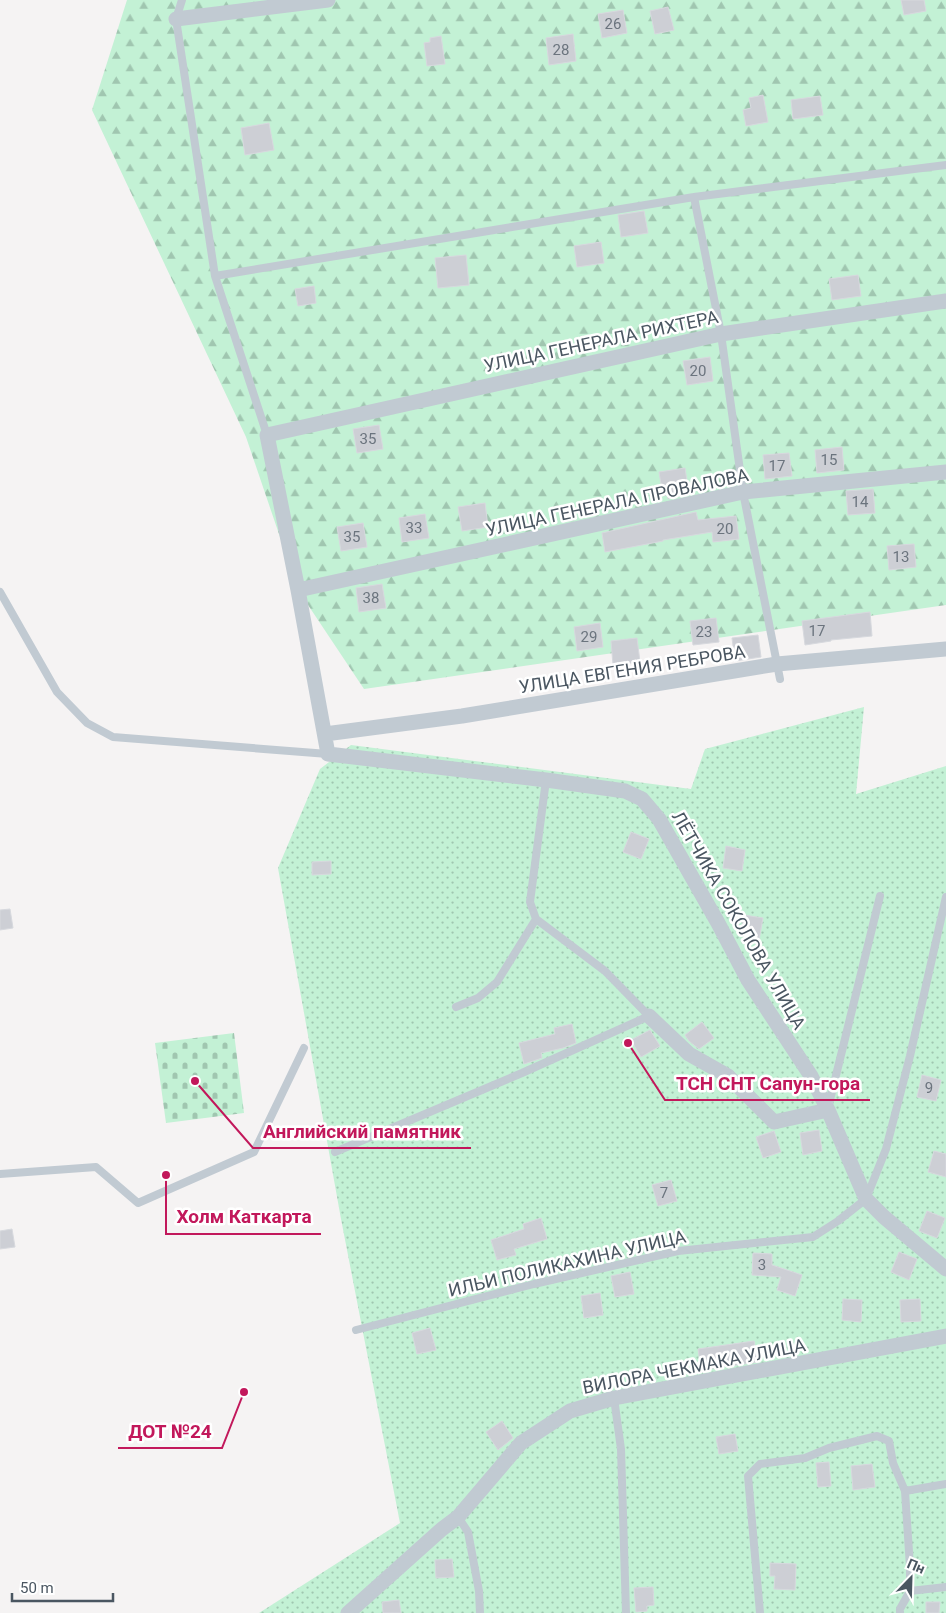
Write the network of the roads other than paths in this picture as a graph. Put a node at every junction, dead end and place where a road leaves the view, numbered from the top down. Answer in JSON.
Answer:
{"nodes":[{"id":1,"x":182,"y":0,"type":"edge"},
{"id":2,"x":328,"y":0,"type":"edge"},
{"id":3,"x":176,"y":19,"type":"junction"},
{"id":4,"x":946,"y":165,"type":"edge"},
{"id":5,"x":694,"y":197,"type":"junction"},
{"id":6,"x":215,"y":276,"type":"junction"},
{"id":7,"x":946,"y":301,"type":"edge"},
{"id":8,"x":721,"y":334,"type":"junction"},
{"id":9,"x":267,"y":435,"type":"junction"},
{"id":10,"x":946,"y":472,"type":"edge"},
{"id":11,"x":743,"y":492,"type":"junction"},
{"id":12,"x":298,"y":590,"type":"junction"},
{"id":13,"x":0,"y":592,"type":"edge"},
{"id":14,"x":946,"y":649,"type":"edge"},
{"id":15,"x":779,"y":672,"type":"junction"},
{"id":16,"x":325,"y":734,"type":"junction"},
{"id":17,"x":328,"y":754,"type":"junction"},
{"id":18,"x":546,"y":780,"type":"junction"},
{"id":19,"x":880,"y":896,"type":"dead end"},
{"id":20,"x":946,"y":897,"type":"edge"},
{"id":21,"x":536,"y":919,"type":"junction"},
{"id":22,"x":456,"y":1007,"type":"dead end"},
{"id":23,"x":649,"y":1016,"type":"junction"},
{"id":24,"x":304,"y":1048,"type":"dead end"},
{"id":25,"x":828,"y":1110,"type":"junction"},
{"id":26,"x":335,"y":1152,"type":"dead end"},
{"id":27,"x":0,"y":1174,"type":"edge"},
{"id":28,"x":866,"y":1199,"type":"junction"},
{"id":29,"x":946,"y":1269,"type":"edge"},
{"id":30,"x":356,"y":1330,"type":"dead end"},
{"id":31,"x":946,"y":1336,"type":"edge"},
{"id":32,"x":614,"y":1398,"type":"junction"},
{"id":33,"x":946,"y":1484,"type":"edge"},
{"id":34,"x":905,"y":1492,"type":"junction"},
{"id":35,"x":458,"y":1517,"type":"junction"},
{"id":36,"x":946,"y":1588,"type":"edge"},
{"id":37,"x":910,"y":1590,"type":"junction"},
{"id":38,"x":348,"y":1613,"type":"edge"},
{"id":39,"x":480,"y":1613,"type":"edge"},
{"id":40,"x":626,"y":1613,"type":"edge"},
{"id":41,"x":760,"y":1613,"type":"edge"},
{"id":42,"x":900,"y":1613,"type":"edge"}],
"edges":[{"from":1,"to":3,"type":"lane"},
{"from":2,"to":3,"type":"street"},
{"from":3,"to":6,"type":"lane"},
{"from":4,"to":5,"type":"lane"},
{"from":5,"to":6,"type":"lane"},
{"from":5,"to":8,"type":"lane"},
{"from":6,"to":9,"type":"lane"},
{"from":7,"to":8,"type":"street","name":"УЛИЦА ГЕНЕРАЛА РИХТЕРА"},
{"from":8,"to":9,"type":"street","name":"УЛИЦА ГЕНЕРАЛА РИХТЕРА"},
{"from":8,"to":11,"type":"lane"},
{"from":9,"to":12,"type":"street"},
{"from":10,"to":11,"type":"street","name":"УЛИЦА ГЕНЕРАЛА ПРОВАЛОВА"},
{"from":11,"to":12,"type":"street","name":"УЛИЦА ГЕНЕРАЛА ПРОВАЛОВА"},
{"from":11,"to":15,"type":"lane"},
{"from":12,"to":16,"type":"street"},
{"from":13,"to":17,"type":"lane"},
{"from":14,"to":15,"type":"street","name":"УЛИЦА ЕВГЕНИЯ РЕБРОВА"},
{"from":15,"to":16,"type":"street","name":"УЛИЦА ЕВГЕНИЯ РЕБРОВА"},
{"from":16,"to":17,"type":"street"},
{"from":17,"to":18,"type":"street"},
{"from":18,"to":21,"type":"lane"},
{"from":18,"to":25,"type":"street","name":"ЛЁТЧИКА СОКОЛОВА УЛИЦА"},
{"from":19,"to":25,"type":"lane"},
{"from":20,"to":28,"type":"lane"},
{"from":21,"to":22,"type":"lane"},
{"from":21,"to":23,"type":"lane"},
{"from":23,"to":25,"type":"street"},
{"from":23,"to":26,"type":"lane"},
{"from":24,"to":27,"type":"lane"},
{"from":25,"to":28,"type":"street","name":"ЛЁТЧИКА СОКОЛОВА УЛИЦА"},
{"from":28,"to":29,"type":"street","name":"ЛЁТЧИКА СОКОЛОВА УЛИЦА"},
{"from":28,"to":30,"type":"lane","name":"ИЛЬИ ПОЛИКАХИНА УЛИЦА"},
{"from":31,"to":32,"type":"street","name":"ВИЛОРА ЧЕКМАКА УЛИЦА"},
{"from":32,"to":35,"type":"street","name":"ВИЛОРА ЧЕКМАКА УЛИЦА"},
{"from":32,"to":40,"type":"lane"},
{"from":33,"to":34,"type":"lane"},
{"from":34,"to":37,"type":"lane"},
{"from":34,"to":41,"type":"lane"},
{"from":35,"to":38,"type":"street","name":"ВИЛОРА ЧЕКМАКА УЛИЦА"},
{"from":35,"to":39,"type":"lane"},
{"from":36,"to":37,"type":"lane"},
{"from":37,"to":42,"type":"lane"}]}
